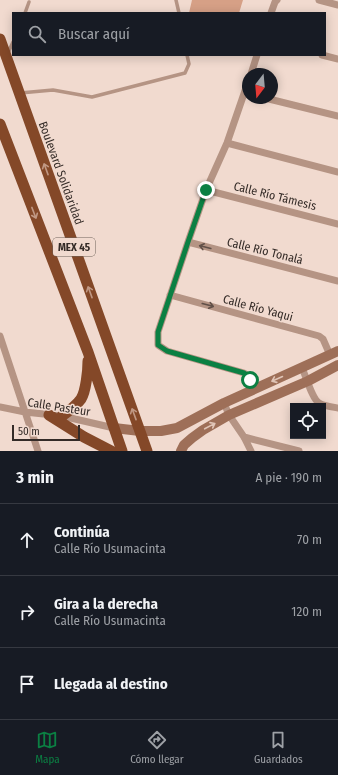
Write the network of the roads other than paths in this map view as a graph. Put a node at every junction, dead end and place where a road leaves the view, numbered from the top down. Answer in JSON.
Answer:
{"nodes":[{"id":1,"x":176,"y":0,"type":"edge"},
{"id":2,"x":277,"y":0,"type":"edge"},
{"id":3,"x":319,"y":0,"type":"edge"},
{"id":4,"x":329,"y":1,"type":"edge"},
{"id":5,"x":29,"y":2,"type":"dead end"},
{"id":6,"x":338,"y":5,"type":"edge"},
{"id":7,"x":25,"y":12,"type":"edge"},
{"id":8,"x":179,"y":12,"type":"edge"},
{"id":9,"x":271,"y":12,"type":"edge"},
{"id":10,"x":1,"y":42,"type":"edge"},
{"id":11,"x":12,"y":44,"type":"edge"},
{"id":12,"x":188,"y":56,"type":"edge"},
{"id":13,"x":257,"y":56,"type":"edge"},
{"id":14,"x":326,"y":56,"type":"edge"},
{"id":15,"x":6,"y":58,"type":"junction"},
{"id":16,"x":338,"y":59,"type":"edge"},
{"id":17,"x":253,"y":68,"type":"edge"},
{"id":18,"x":19,"y":93,"type":"junction"},
{"id":19,"x":278,"y":101,"type":"edge"},
{"id":20,"x":242,"y":104,"type":"edge"},
{"id":21,"x":338,"y":116,"type":"edge"},
{"id":22,"x":0,"y":124,"type":"edge"},
{"id":23,"x":227,"y":143,"type":"junction"},
{"id":24,"x":338,"y":172,"type":"edge"},
{"id":25,"x":206,"y":190,"type":"junction"},
{"id":26,"x":338,"y":224,"type":"edge"},
{"id":27,"x":188,"y":242,"type":"junction"},
{"id":28,"x":338,"y":281,"type":"edge"},
{"id":29,"x":170,"y":295,"type":"junction"},
{"id":30,"x":1,"y":339,"type":"edge"},
{"id":31,"x":88,"y":352,"type":"junction"},
{"id":32,"x":334,"y":353,"type":"edge"},
{"id":33,"x":338,"y":365,"type":"edge"},
{"id":34,"x":302,"y":368,"type":"junction"},
{"id":35,"x":308,"y":380,"type":"junction"},
{"id":36,"x":253,"y":389,"type":"junction"},
{"id":37,"x":224,"y":403,"type":"junction"},
{"id":38,"x":0,"y":406,"type":"edge"},
{"id":39,"x":338,"y":408,"type":"edge"},
{"id":40,"x":25,"y":412,"type":"junction"},
{"id":41,"x":49,"y":415,"type":"junction"},
{"id":42,"x":62,"y":416,"type":"junction"},
{"id":43,"x":230,"y":416,"type":"junction"},
{"id":44,"x":114,"y":428,"type":"junction"},
{"id":45,"x":140,"y":431,"type":"junction"},
{"id":46,"x":244,"y":437,"type":"junction"},
{"id":47,"x":38,"y":451,"type":"edge"},
{"id":48,"x":111,"y":451,"type":"edge"},
{"id":49,"x":122,"y":451,"type":"edge"},
{"id":50,"x":147,"y":451,"type":"edge"},
{"id":51,"x":181,"y":451,"type":"edge"},
{"id":52,"x":251,"y":451,"type":"edge"},
{"id":53,"x":299,"y":451,"type":"edge"}],
"edges":[{"from":1,"to":8,"type":"lane"},
{"from":2,"to":9,"type":"street"},
{"from":3,"to":4,"type":"street"},
{"from":4,"to":6,"type":"street"},
{"from":5,"to":7,"type":"lane"},
{"from":10,"to":15,"type":"highway","name":"Boulevard Solidaridad","number":"MEX 45"},
{"from":11,"to":15,"type":"lane"},
{"from":12,"to":18,"type":"lane"},
{"from":13,"to":17,"type":"street"},
{"from":14,"to":16,"type":"street"},
{"from":15,"to":18,"type":"highway","name":"Boulevard Solidaridad","number":"MEX 45"},
{"from":45,"to":18,"type":"highway","name":"Boulevard Solidaridad","number":"MEX 45","one_way":true},
{"from":19,"to":21,"type":"street"},
{"from":20,"to":23,"type":"street"},
{"from":22,"to":31,"type":"highway","number":"MEX 45","one_way":true},
{"from":23,"to":24,"type":"street"},
{"from":23,"to":25,"type":"street"},
{"from":25,"to":26,"type":"street","name":"Calle Río Támesis"},
{"from":25,"to":27,"type":"street"},
{"from":28,"to":27,"type":"street","name":"Calle Río Tonalá","one_way":true},
{"from":27,"to":29,"type":"street"},
{"from":29,"to":32,"type":"street","name":"Calle Río Yaqui","one_way":true},
{"from":29,"to":36,"type":"street"},
{"from":30,"to":40,"type":"street"},
{"from":31,"to":42,"type":"highway"},
{"from":31,"to":44,"type":"highway","number":"MEX 45"},
{"from":32,"to":34,"type":"main road"},
{"from":33,"to":35,"type":"main road"},
{"from":34,"to":35,"type":"street"},
{"from":34,"to":36,"type":"main road","one_way":true},
{"from":35,"to":39,"type":"street"},
{"from":35,"to":43,"type":"main road"},
{"from":36,"to":37,"type":"main road"},
{"from":37,"to":43,"type":"street"},
{"from":37,"to":45,"type":"main road"},
{"from":38,"to":40,"type":"street","name":"Calle Pasteur"},
{"from":40,"to":41,"type":"street","name":"Calle Pasteur"},
{"from":40,"to":47,"type":"street"},
{"from":41,"to":42,"type":"street","name":"Calle Pasteur"},
{"from":41,"to":48,"type":"highway"},
{"from":42,"to":44,"type":"street","name":"Calle Pasteur"},
{"from":43,"to":46,"type":"street"},
{"from":51,"to":43,"type":"main road","one_way":true},
{"from":44,"to":45,"type":"main road"},
{"from":44,"to":49,"type":"highway","number":"MEX 45"},
{"from":45,"to":50,"type":"highway","name":"Boulevard Solidaridad","number":"MEX 45"},
{"from":46,"to":52,"type":"street"},
{"from":46,"to":53,"type":"street"}]}
